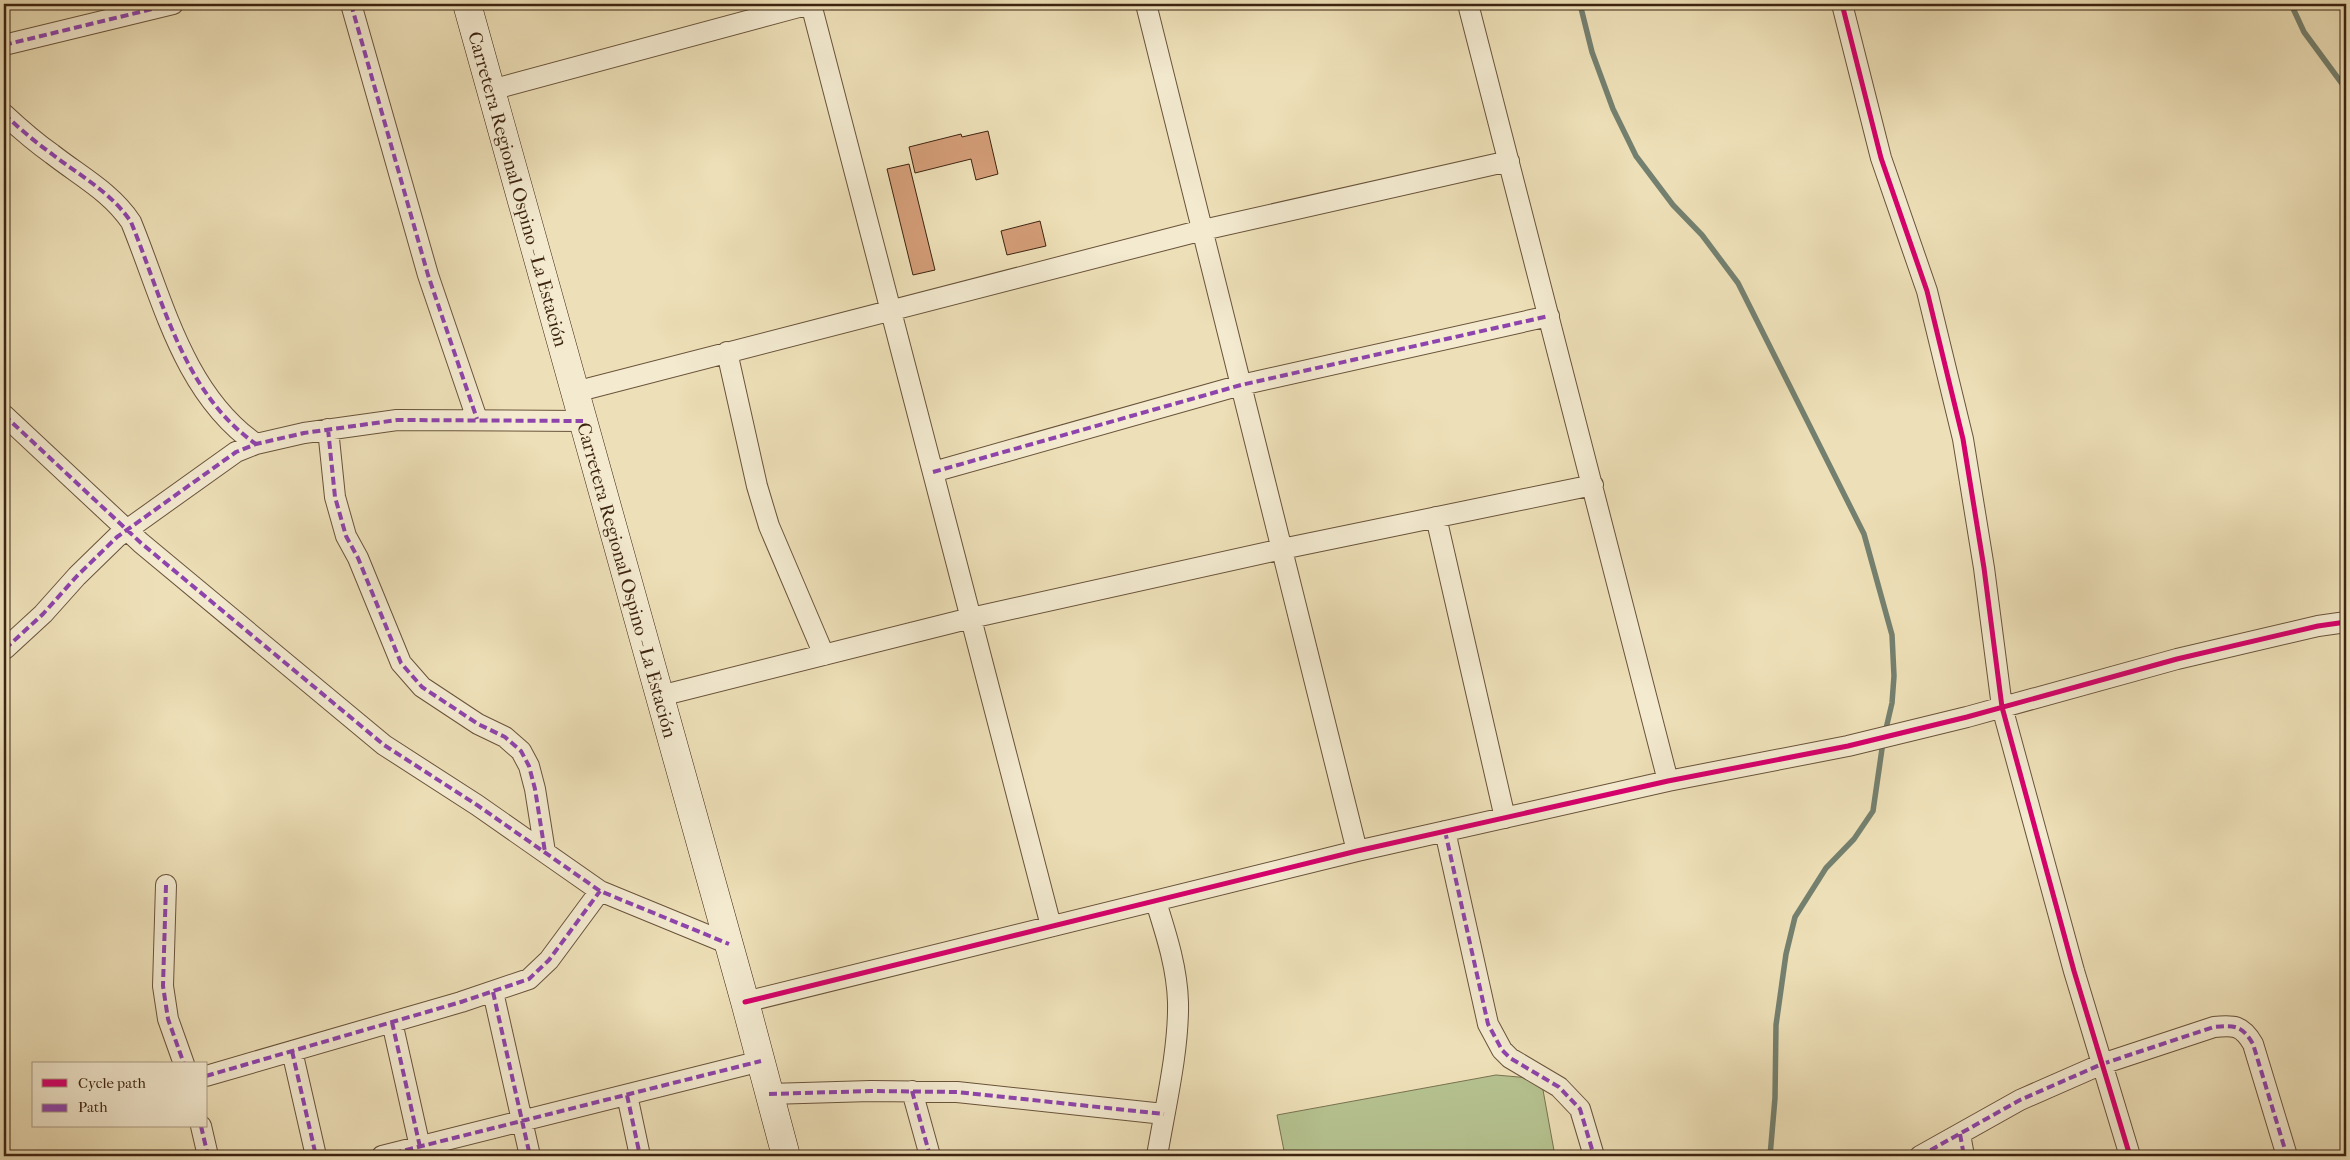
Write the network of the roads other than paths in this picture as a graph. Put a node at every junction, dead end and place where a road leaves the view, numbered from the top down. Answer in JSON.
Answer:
{"nodes":[{"id":1,"x":173,"y":4,"type":"edge"},
{"id":2,"x":351,"y":4,"type":"edge"},
{"id":3,"x":467,"y":4,"type":"edge"},
{"id":4,"x":810,"y":4,"type":"edge"},
{"id":5,"x":1146,"y":4,"type":"edge"},
{"id":6,"x":1468,"y":4,"type":"edge"},
{"id":7,"x":1842,"y":4,"type":"edge"},
{"id":8,"x":4,"y":46,"type":"edge"},
{"id":9,"x":491,"y":90,"type":"junction"},
{"id":10,"x":4,"y":114,"type":"edge"},
{"id":11,"x":1509,"y":161,"type":"junction"},
{"id":12,"x":1203,"y":230,"type":"junction"},
{"id":13,"x":890,"y":310,"type":"junction"},
{"id":14,"x":1549,"y":316,"type":"junction"},
{"id":15,"x":727,"y":352,"type":"junction"},
{"id":16,"x":1241,"y":386,"type":"junction"},
{"id":17,"x":575,"y":392,"type":"junction"},
{"id":18,"x":4,"y":415,"type":"edge"},
{"id":19,"x":477,"y":419,"type":"junction"},
{"id":20,"x":583,"y":420,"type":"junction"},
{"id":21,"x":328,"y":429,"type":"junction"},
{"id":22,"x":256,"y":444,"type":"junction"},
{"id":23,"x":933,"y":472,"type":"junction"},
{"id":24,"x":1592,"y":485,"type":"junction"},
{"id":25,"x":1436,"y":517,"type":"junction"},
{"id":26,"x":127,"y":530,"type":"junction"},
{"id":27,"x":1282,"y":549,"type":"junction"},
{"id":28,"x":971,"y":618,"type":"junction"},
{"id":29,"x":2346,"y":622,"type":"edge"},
{"id":30,"x":5,"y":649,"type":"dead end"},
{"id":31,"x":824,"y":655,"type":"junction"},
{"id":32,"x":660,"y":696,"type":"junction"},
{"id":33,"x":2002,"y":707,"type":"junction"},
{"id":34,"x":1668,"y":781,"type":"junction"},
{"id":35,"x":1505,"y":818,"type":"junction"},
{"id":36,"x":1445,"y":832,"type":"junction"},
{"id":37,"x":1357,"y":851,"type":"junction"},
{"id":38,"x":545,"y":852,"type":"junction"},
{"id":39,"x":166,"y":885,"type":"dead end"},
{"id":40,"x":600,"y":891,"type":"junction"},
{"id":41,"x":1156,"y":902,"type":"junction"},
{"id":42,"x":1051,"y":926,"type":"junction"},
{"id":43,"x":729,"y":944,"type":"junction"},
{"id":44,"x":493,"y":992,"type":"junction"},
{"id":45,"x":745,"y":1002,"type":"junction"},
{"id":46,"x":392,"y":1022,"type":"junction"},
{"id":47,"x":292,"y":1051,"type":"junction"},
{"id":48,"x":183,"y":1062,"type":"edge"},
{"id":49,"x":761,"y":1062,"type":"junction"},
{"id":50,"x":2102,"y":1064,"type":"junction"},
{"id":51,"x":208,"y":1075,"type":"edge"},
{"id":52,"x":912,"y":1091,"type":"junction"},
{"id":53,"x":769,"y":1094,"type":"junction"},
{"id":54,"x":627,"y":1095,"type":"junction"},
{"id":55,"x":1164,"y":1114,"type":"junction"},
{"id":56,"x":522,"y":1121,"type":"junction"},
{"id":57,"x":201,"y":1128,"type":"edge"},
{"id":58,"x":1960,"y":1134,"type":"junction"},
{"id":59,"x":421,"y":1151,"type":"edge"},
{"id":60,"x":208,"y":1156,"type":"edge"},
{"id":61,"x":316,"y":1156,"type":"edge"},
{"id":62,"x":382,"y":1156,"type":"edge"},
{"id":63,"x":530,"y":1156,"type":"edge"},
{"id":64,"x":640,"y":1156,"type":"edge"},
{"id":65,"x":786,"y":1156,"type":"edge"},
{"id":66,"x":930,"y":1156,"type":"edge"},
{"id":67,"x":1156,"y":1156,"type":"edge"},
{"id":68,"x":1594,"y":1156,"type":"edge"},
{"id":69,"x":1920,"y":1156,"type":"edge"},
{"id":70,"x":1964,"y":1156,"type":"edge"},
{"id":71,"x":2130,"y":1156,"type":"edge"},
{"id":72,"x":2287,"y":1156,"type":"edge"}],
"edges":[{"from":1,"to":8,"type":"street"},
{"from":2,"to":19,"type":"street"},
{"from":3,"to":9,"type":"main road","name":"Carretera Regional Ospino - La Estación"},
{"from":4,"to":9,"type":"street"},
{"from":4,"to":13,"type":"street"},
{"from":5,"to":12,"type":"street"},
{"from":6,"to":11,"type":"street"},
{"from":7,"to":33,"type":"street"},
{"from":9,"to":17,"type":"main road","name":"Carretera Regional Ospino - La Estación"},
{"from":10,"to":22,"type":"street"},
{"from":11,"to":12,"type":"street"},
{"from":11,"to":14,"type":"street"},
{"from":12,"to":13,"type":"street"},
{"from":12,"to":16,"type":"street"},
{"from":13,"to":15,"type":"street"},
{"from":13,"to":23,"type":"street"},
{"from":14,"to":16,"type":"street"},
{"from":14,"to":24,"type":"street"},
{"from":15,"to":17,"type":"street"},
{"from":15,"to":31,"type":"street"},
{"from":16,"to":23,"type":"street"},
{"from":16,"to":27,"type":"street"},
{"from":17,"to":20,"type":"main road","name":"Carretera Regional Ospino - La Estación"},
{"from":18,"to":26,"type":"street"},
{"from":19,"to":20,"type":"street"},
{"from":19,"to":21,"type":"street"},
{"from":20,"to":32,"type":"main road","name":"Carretera Regional Ospino - La Estación"},
{"from":21,"to":22,"type":"street"},
{"from":21,"to":38,"type":"street"},
{"from":22,"to":26,"type":"street"},
{"from":23,"to":28,"type":"street"},
{"from":24,"to":25,"type":"street"},
{"from":24,"to":34,"type":"street"},
{"from":25,"to":27,"type":"street"},
{"from":25,"to":35,"type":"street"},
{"from":26,"to":30,"type":"street"},
{"from":26,"to":38,"type":"street"},
{"from":27,"to":28,"type":"street"},
{"from":27,"to":37,"type":"street"},
{"from":28,"to":31,"type":"street"},
{"from":28,"to":42,"type":"street"},
{"from":29,"to":33,"type":"street"},
{"from":31,"to":32,"type":"street"},
{"from":32,"to":43,"type":"main road","name":"Carretera Regional Ospino - La Estación"},
{"from":33,"to":34,"type":"street"},
{"from":33,"to":50,"type":"street"},
{"from":34,"to":35,"type":"street"},
{"from":35,"to":36,"type":"street"},
{"from":36,"to":37,"type":"street"},
{"from":36,"to":68,"type":"street"},
{"from":37,"to":41,"type":"street"},
{"from":38,"to":40,"type":"street"},
{"from":39,"to":48,"type":"street"},
{"from":40,"to":43,"type":"street"},
{"from":40,"to":44,"type":"street"},
{"from":41,"to":42,"type":"street"},
{"from":41,"to":55,"type":"street"},
{"from":42,"to":45,"type":"street"},
{"from":43,"to":45,"type":"main road","name":"Carretera Regional Ospino - La Estación"},
{"from":44,"to":46,"type":"street"},
{"from":44,"to":56,"type":"street"},
{"from":45,"to":49,"type":"main road","name":"Carretera Regional Ospino - La Estación"},
{"from":46,"to":47,"type":"street"},
{"from":46,"to":59,"type":"street"},
{"from":47,"to":51,"type":"street"},
{"from":47,"to":61,"type":"street"},
{"from":49,"to":53,"type":"main road","name":"Carretera Regional Ospino - La Estación"},
{"from":49,"to":54,"type":"street"},
{"from":50,"to":58,"type":"street"},
{"from":50,"to":71,"type":"street"},
{"from":50,"to":72,"type":"street"},
{"from":52,"to":53,"type":"street"},
{"from":52,"to":55,"type":"street"},
{"from":52,"to":66,"type":"street"},
{"from":53,"to":65,"type":"main road","name":"Carretera Regional Ospino - La Estación"},
{"from":54,"to":56,"type":"street"},
{"from":54,"to":64,"type":"street"},
{"from":55,"to":67,"type":"street"},
{"from":56,"to":59,"type":"street"},
{"from":56,"to":63,"type":"street"},
{"from":57,"to":60,"type":"street"},
{"from":58,"to":69,"type":"street"},
{"from":58,"to":70,"type":"street"},
{"from":59,"to":62,"type":"street"}]}
